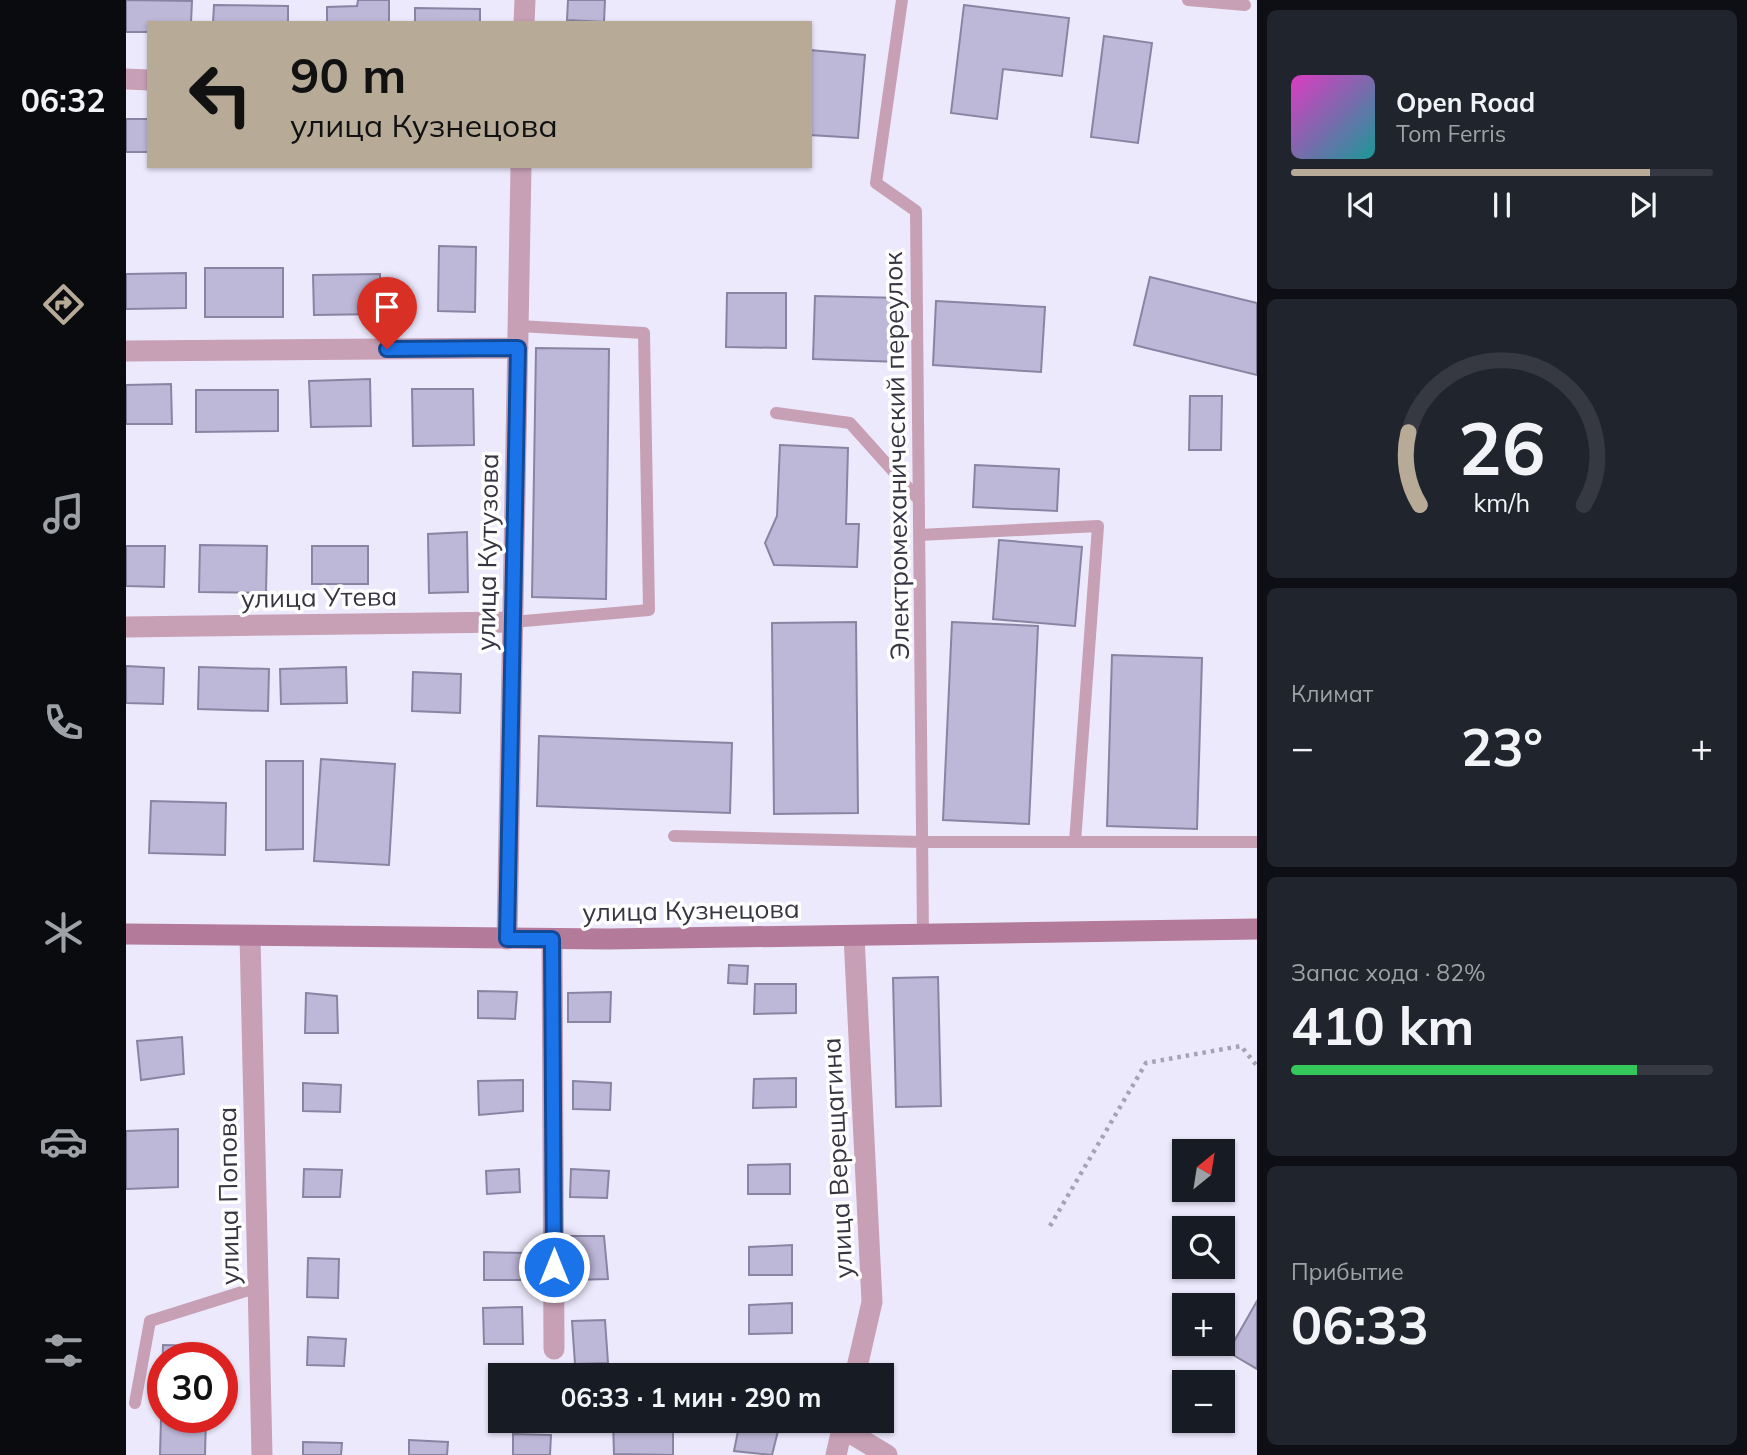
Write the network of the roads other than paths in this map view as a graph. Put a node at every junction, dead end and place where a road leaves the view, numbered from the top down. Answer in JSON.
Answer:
{"nodes":[{"id":1,"x":524,"y":0,"type":"edge"},
{"id":2,"x":902,"y":0,"type":"edge"},
{"id":3,"x":1188,"y":0,"type":"edge"},
{"id":4,"x":1245,"y":5,"type":"dead end"},
{"id":5,"x":524,"y":21,"type":"edge"},
{"id":6,"x":126,"y":79,"type":"edge"},
{"id":7,"x":147,"y":80,"type":"edge"},
{"id":8,"x":522,"y":168,"type":"edge"},
{"id":9,"x":519,"y":326,"type":"junction"},
{"id":10,"x":518,"y":348,"type":"junction"},
{"id":11,"x":126,"y":351,"type":"edge"},
{"id":12,"x":776,"y":413,"type":"dead end"},
{"id":13,"x":919,"y":500,"type":"junction"},
{"id":14,"x":919,"y":536,"type":"junction"},
{"id":15,"x":513,"y":622,"type":"junction"},
{"id":16,"x":126,"y":627,"type":"edge"},
{"id":17,"x":674,"y":836,"type":"dead end"},
{"id":18,"x":922,"y":842,"type":"junction"},
{"id":19,"x":1075,"y":842,"type":"junction"},
{"id":20,"x":1257,"y":842,"type":"edge"},
{"id":21,"x":1257,"y":929,"type":"edge"},
{"id":22,"x":126,"y":934,"type":"edge"},
{"id":23,"x":923,"y":935,"type":"junction"},
{"id":24,"x":250,"y":936,"type":"junction"},
{"id":25,"x":854,"y":936,"type":"junction"},
{"id":26,"x":507,"y":939,"type":"junction"},
{"id":27,"x":552,"y":939,"type":"junction"},
{"id":28,"x":258,"y":1287,"type":"junction"},
{"id":29,"x":554,"y":1349,"type":"dead end"},
{"id":30,"x":858,"y":1363,"type":"edge"},
{"id":31,"x":135,"y":1403,"type":"dead end"},
{"id":32,"x":841,"y":1433,"type":"edge"},
{"id":33,"x":855,"y":1433,"type":"edge"},
{"id":34,"x":262,"y":1455,"type":"edge"},
{"id":35,"x":836,"y":1455,"type":"edge"},
{"id":36,"x":887,"y":1455,"type":"edge"}],
"edges":[{"from":1,"to":5,"type":"street"},
{"from":2,"to":13,"type":"lane","name":"Электромеханический переулок"},
{"from":3,"to":4,"type":"lane"},
{"from":6,"to":7,"type":"street"},
{"from":8,"to":9,"type":"street","name":"улица Кутузова"},
{"from":9,"to":10,"type":"street","name":"улица Кутузова"},
{"from":9,"to":15,"type":"lane"},
{"from":10,"to":11,"type":"street"},
{"from":10,"to":15,"type":"street","name":"улица Кутузова"},
{"from":12,"to":13,"type":"lane"},
{"from":13,"to":14,"type":"lane","name":"Электромеханический переулок"},
{"from":14,"to":18,"type":"lane","name":"Электромеханический переулок"},
{"from":14,"to":19,"type":"lane"},
{"from":15,"to":16,"type":"street","name":"улица Утева"},
{"from":15,"to":26,"type":"street","name":"улица Кутузова"},
{"from":17,"to":18,"type":"lane"},
{"from":18,"to":19,"type":"lane"},
{"from":18,"to":23,"type":"lane","name":"Электромеханический переулок"},
{"from":19,"to":20,"type":"lane"},
{"from":21,"to":23,"type":"main road","name":"улица Кузнецова"},
{"from":22,"to":24,"type":"main road","name":"улица Кузнецова"},
{"from":23,"to":25,"type":"main road","name":"улица Кузнецова"},
{"from":24,"to":26,"type":"main road","name":"улица Кузнецова"},
{"from":24,"to":28,"type":"street","name":"улица Попова"},
{"from":25,"to":27,"type":"main road","name":"улица Кузнецова"},
{"from":25,"to":30,"type":"street","name":"улица Верещагина"},
{"from":26,"to":27,"type":"main road","name":"улица Кузнецова"},
{"from":27,"to":29,"type":"street"},
{"from":28,"to":31,"type":"lane"},
{"from":28,"to":34,"type":"street","name":"улица Попова"},
{"from":32,"to":35,"type":"street"},
{"from":33,"to":36,"type":"street"}]}
